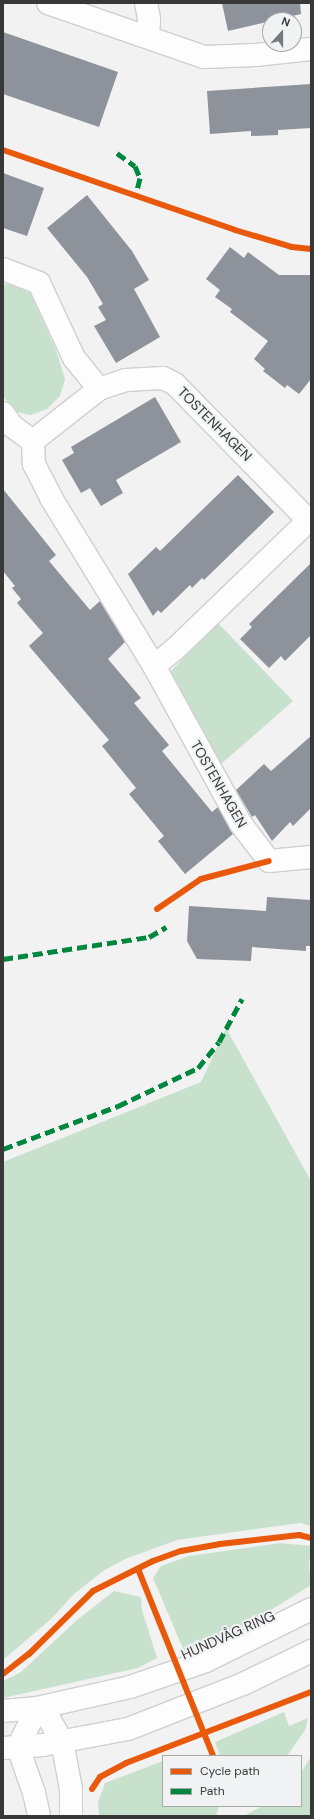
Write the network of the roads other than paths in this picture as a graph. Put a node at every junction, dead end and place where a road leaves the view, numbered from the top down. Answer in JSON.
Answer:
{"nodes":[{"id":1,"x":48,"y":3,"type":"edge"},
{"id":2,"x":146,"y":3,"type":"edge"},
{"id":3,"x":148,"y":37,"type":"junction"},
{"id":4,"x":311,"y":49,"type":"edge"},
{"id":5,"x":3,"y":269,"type":"edge"},
{"id":6,"x":99,"y":389,"type":"junction"},
{"id":7,"x":3,"y":414,"type":"edge"},
{"id":8,"x":33,"y":441,"type":"junction"},
{"id":9,"x":310,"y":522,"type":"edge"},
{"id":10,"x":154,"y":666,"type":"junction"},
{"id":11,"x":311,"y":857,"type":"edge"},
{"id":12,"x":311,"y":1609,"type":"edge"},
{"id":13,"x":311,"y":1651,"type":"edge"},
{"id":14,"x":37,"y":1708,"type":"junction"},
{"id":15,"x":3,"y":1711,"type":"edge"},
{"id":16,"x":62,"y":1741,"type":"junction"},
{"id":17,"x":11,"y":1747,"type":"edge"},
{"id":18,"x":39,"y":1816,"type":"edge"},
{"id":19,"x":71,"y":1816,"type":"edge"}],
"edges":[{"from":1,"to":3,"type":"street"},
{"from":2,"to":3,"type":"street"},
{"from":3,"to":4,"type":"street"},
{"from":5,"to":6,"type":"street"},
{"from":6,"to":8,"type":"street","name":"TOSTENHAGEN"},
{"from":6,"to":9,"type":"street","name":"TOSTENHAGEN"},
{"from":7,"to":8,"type":"street"},
{"from":8,"to":10,"type":"street","name":"TOSTENHAGEN"},
{"from":9,"to":10,"type":"street","name":"TOSTENHAGEN"},
{"from":10,"to":11,"type":"street","name":"TOSTENHAGEN"},
{"from":12,"to":14,"type":"street","name":"HUNDVÅG RING"},
{"from":13,"to":16,"type":"street"},
{"from":14,"to":15,"type":"street","name":"HUNDVÅG RING"},
{"from":14,"to":16,"type":"street"},
{"from":14,"to":17,"type":"street"},
{"from":16,"to":17,"type":"street"},
{"from":16,"to":19,"type":"street"},
{"from":17,"to":18,"type":"street"}]}
